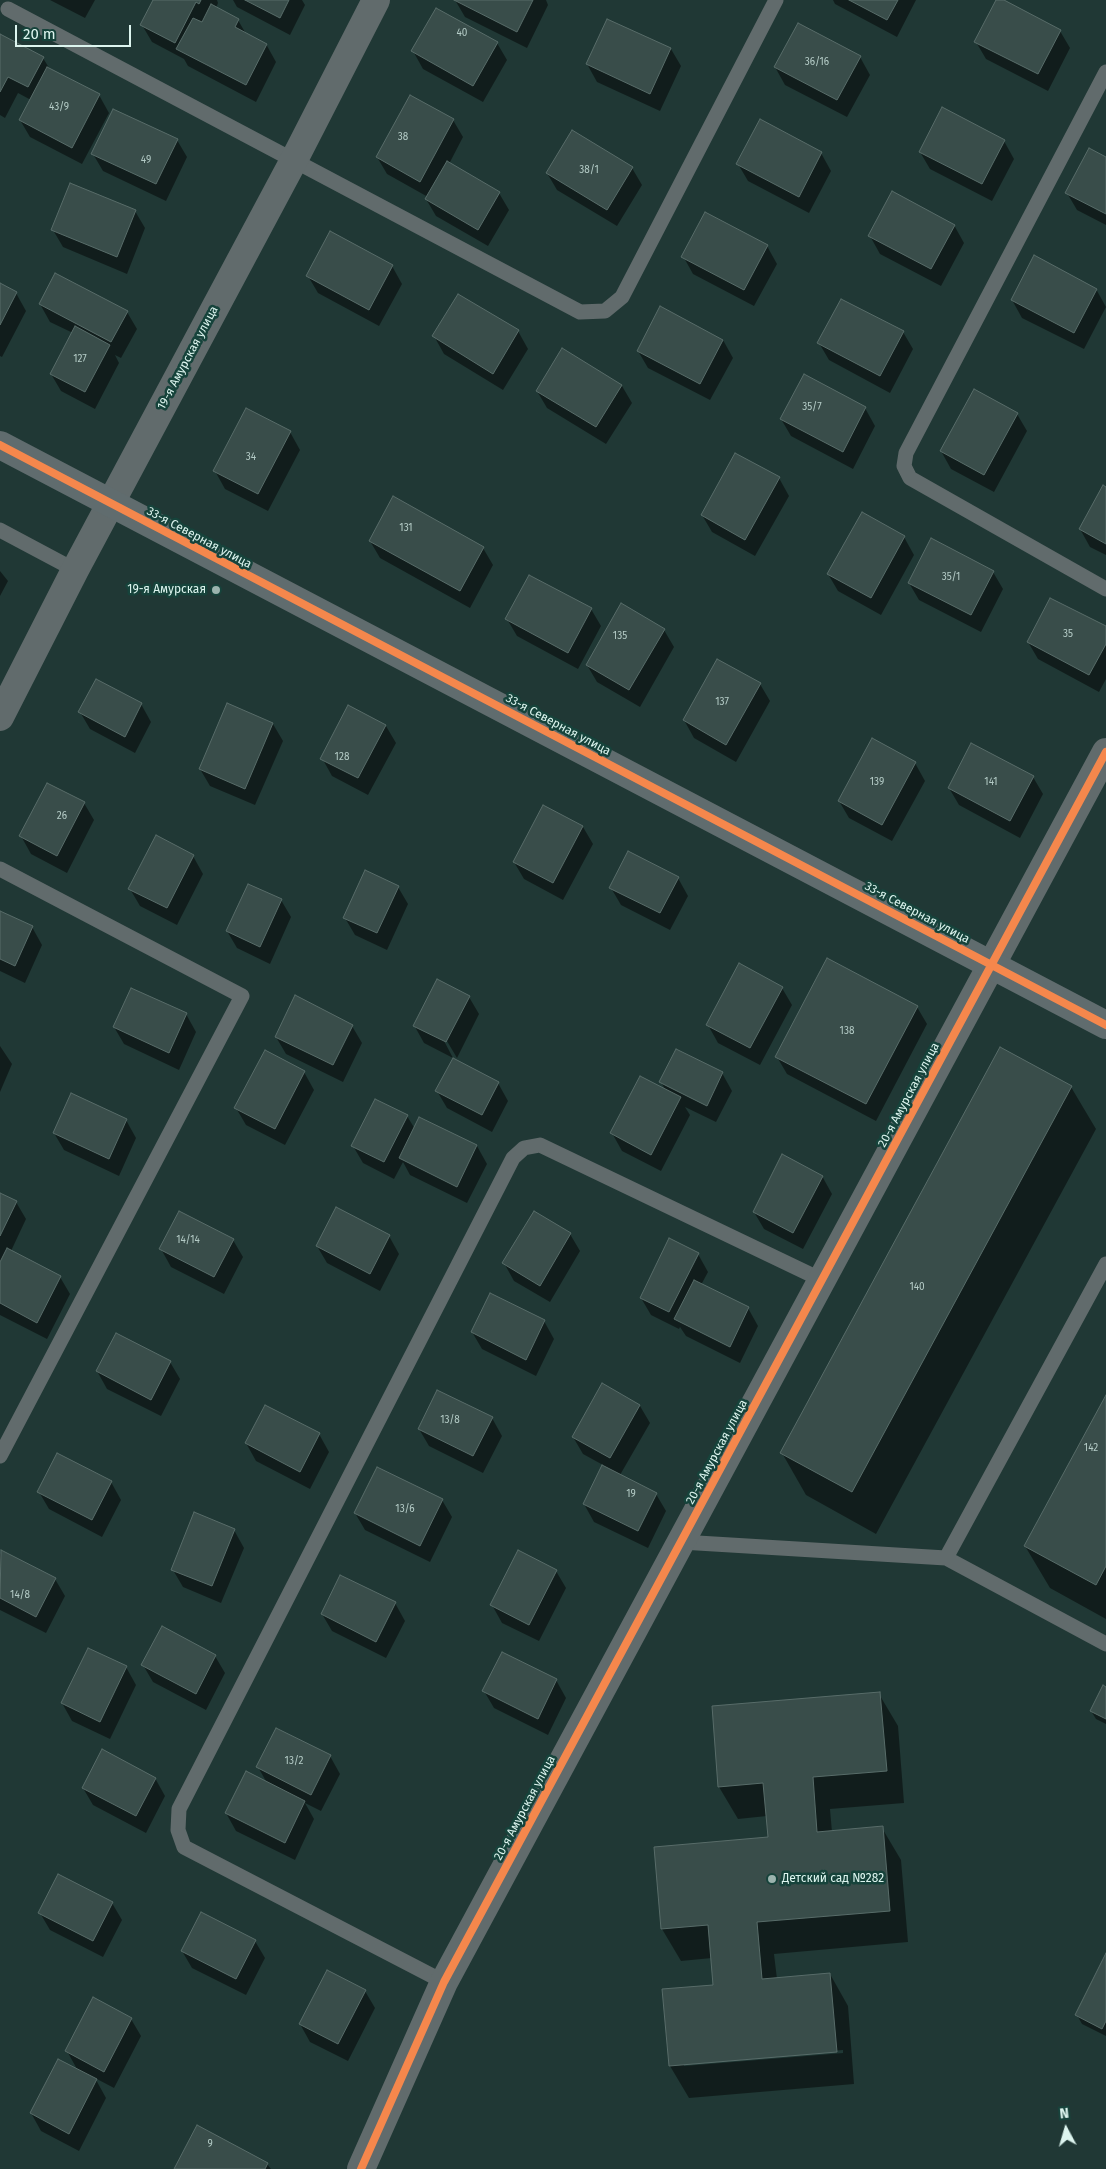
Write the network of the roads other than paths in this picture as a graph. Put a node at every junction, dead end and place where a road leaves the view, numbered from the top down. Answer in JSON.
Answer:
{"nodes":[{"id":1,"x":376,"y":0,"type":"edge"},
{"id":2,"x":776,"y":0,"type":"edge"},
{"id":3,"x":8,"y":9,"type":"dead end"},
{"id":4,"x":1106,"y":72,"type":"edge"},
{"id":5,"x":294,"y":160,"type":"junction"},
{"id":6,"x":0,"y":445,"type":"edge"},
{"id":7,"x":110,"y":504,"type":"junction"},
{"id":8,"x":0,"y":530,"type":"edge"},
{"id":9,"x":75,"y":570,"type":"junction"},
{"id":10,"x":1106,"y":589,"type":"edge"},
{"id":11,"x":0,"y":716,"type":"edge"},
{"id":12,"x":1106,"y":752,"type":"edge"},
{"id":13,"x":0,"y":870,"type":"edge"},
{"id":14,"x":992,"y":965,"type":"junction"},
{"id":15,"x":1106,"y":1026,"type":"edge"},
{"id":16,"x":1106,"y":1264,"type":"edge"},
{"id":17,"x":822,"y":1280,"type":"junction"},
{"id":18,"x":0,"y":1456,"type":"edge"},
{"id":19,"x":681,"y":1542,"type":"junction"},
{"id":20,"x":946,"y":1558,"type":"junction"},
{"id":21,"x":1106,"y":1644,"type":"edge"},
{"id":22,"x":444,"y":1982,"type":"junction"},
{"id":23,"x":361,"y":2169,"type":"edge"}],
"edges":[{"from":1,"to":5,"type":"street","name":"19-я Амурская улица"},
{"from":2,"to":5,"type":"lane"},
{"from":3,"to":5,"type":"lane"},
{"from":4,"to":10,"type":"lane"},
{"from":5,"to":7,"type":"street","name":"19-я Амурская улица"},
{"from":6,"to":7,"type":"street","name":"33-я Северная улица"},
{"from":7,"to":9,"type":"street","name":"19-я Амурская улица"},
{"from":7,"to":14,"type":"street","name":"33-я Северная улица"},
{"from":8,"to":9,"type":"lane"},
{"from":9,"to":11,"type":"street","name":"19-я Амурская улица"},
{"from":12,"to":14,"type":"street","name":"20-я Амурская улица"},
{"from":13,"to":18,"type":"lane"},
{"from":14,"to":15,"type":"street","name":"33-я Северная улица"},
{"from":14,"to":17,"type":"street","name":"20-я Амурская улица"},
{"from":16,"to":20,"type":"lane"},
{"from":17,"to":19,"type":"street","name":"20-я Амурская улица"},
{"from":17,"to":22,"type":"lane"},
{"from":19,"to":20,"type":"lane"},
{"from":19,"to":22,"type":"street","name":"20-я Амурская улица"},
{"from":20,"to":21,"type":"lane"},
{"from":22,"to":23,"type":"street","name":"20-я Амурская улица"}]}
